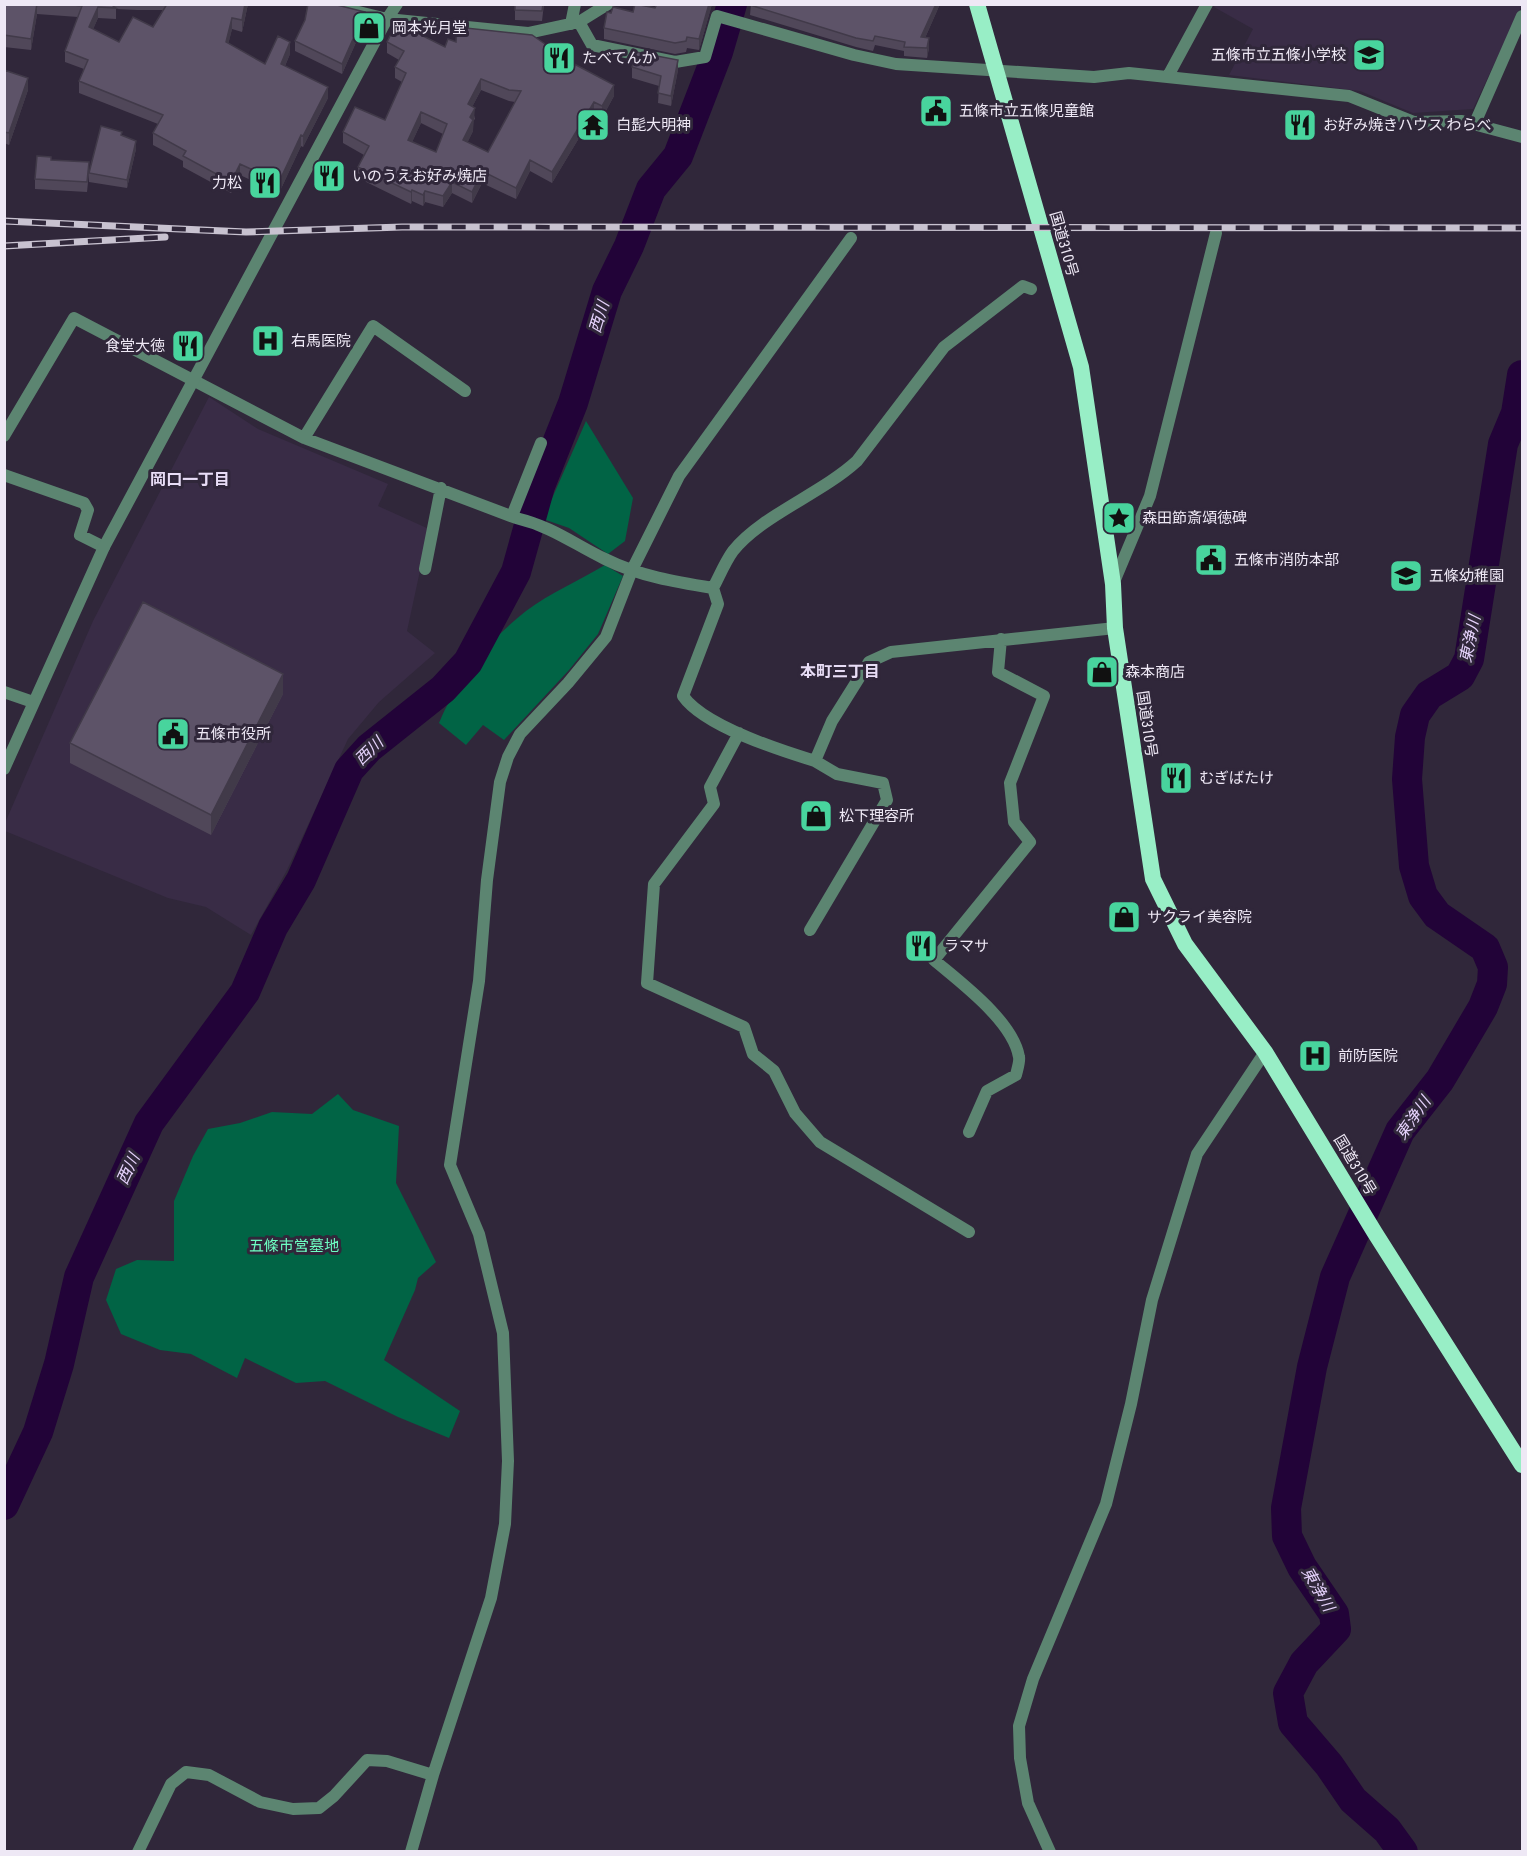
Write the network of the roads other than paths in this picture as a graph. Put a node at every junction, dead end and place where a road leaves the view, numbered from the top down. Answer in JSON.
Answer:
{"nodes":[{"id":1,"x":326,"y":4,"type":"edge"},
{"id":2,"x":397,"y":4,"type":"edge"},
{"id":3,"x":575,"y":4,"type":"edge"},
{"id":4,"x":608,"y":4,"type":"edge"},
{"id":5,"x":977,"y":4,"type":"edge"},
{"id":6,"x":1207,"y":4,"type":"edge"},
{"id":7,"x":1522,"y":16,"type":"edge"},
{"id":8,"x":387,"y":19,"type":"junction"},
{"id":9,"x":575,"y":23,"type":"junction"},
{"id":10,"x":1517,"y":37,"type":"edge"},
{"id":11,"x":1168,"y":76,"type":"junction"},
{"id":12,"x":1475,"y":123,"type":"junction"},
{"id":13,"x":1522,"y":137,"type":"edge"},
{"id":14,"x":1216,"y":233,"type":"dead end"},
{"id":15,"x":851,"y":238,"type":"dead end"},
{"id":16,"x":1031,"y":289,"type":"dead end"},
{"id":17,"x":193,"y":379,"type":"junction"},
{"id":18,"x":465,"y":391,"type":"dead end"},
{"id":19,"x":4,"y":436,"type":"edge"},
{"id":20,"x":304,"y":438,"type":"junction"},
{"id":21,"x":541,"y":443,"type":"dead end"},
{"id":22,"x":4,"y":475,"type":"edge"},
{"id":23,"x":441,"y":488,"type":"junction"},
{"id":24,"x":514,"y":517,"type":"junction"},
{"id":25,"x":104,"y":547,"type":"junction"},
{"id":26,"x":425,"y":569,"type":"dead end"},
{"id":27,"x":632,"y":570,"type":"junction"},
{"id":28,"x":1113,"y":584,"type":"junction"},
{"id":29,"x":713,"y":588,"type":"junction"},
{"id":30,"x":1115,"y":628,"type":"junction"},
{"id":31,"x":1000,"y":639,"type":"junction"},
{"id":32,"x":4,"y":692,"type":"edge"},
{"id":33,"x":33,"y":702,"type":"junction"},
{"id":34,"x":739,"y":732,"type":"junction"},
{"id":35,"x":815,"y":761,"type":"junction"},
{"id":36,"x":4,"y":769,"type":"edge"},
{"id":37,"x":810,"y":930,"type":"dead end"},
{"id":38,"x":1265,"y":1052,"type":"junction"},
{"id":39,"x":969,"y":1132,"type":"dead end"},
{"id":40,"x":969,"y":1232,"type":"dead end"},
{"id":41,"x":1522,"y":1465,"type":"edge"},
{"id":42,"x":433,"y":1775,"type":"junction"},
{"id":43,"x":138,"y":1851,"type":"edge"},
{"id":44,"x":411,"y":1851,"type":"edge"},
{"id":45,"x":1050,"y":1851,"type":"edge"}],
"edges":[{"from":1,"to":8,"type":"street"},
{"from":2,"to":8,"type":"street"},
{"from":3,"to":9,"type":"street"},
{"from":4,"to":9,"type":"street"},
{"from":5,"to":28,"type":"highway","name":"国道310号"},
{"from":6,"to":11,"type":"street"},
{"from":7,"to":10,"type":"street"},
{"from":8,"to":9,"type":"street"},
{"from":8,"to":17,"type":"street"},
{"from":9,"to":11,"type":"street"},
{"from":10,"to":12,"type":"street"},
{"from":11,"to":12,"type":"street"},
{"from":12,"to":13,"type":"street"},
{"from":14,"to":28,"type":"street"},
{"from":15,"to":27,"type":"street"},
{"from":16,"to":29,"type":"street"},
{"from":17,"to":19,"type":"street"},
{"from":17,"to":20,"type":"street"},
{"from":17,"to":25,"type":"street"},
{"from":18,"to":20,"type":"street"},
{"from":20,"to":23,"type":"street"},
{"from":21,"to":24,"type":"street"},
{"from":22,"to":25,"type":"street"},
{"from":23,"to":24,"type":"street"},
{"from":23,"to":26,"type":"street"},
{"from":24,"to":27,"type":"street"},
{"from":25,"to":33,"type":"street"},
{"from":27,"to":29,"type":"street"},
{"from":27,"to":42,"type":"street"},
{"from":28,"to":30,"type":"highway","name":"国道310号"},
{"from":29,"to":34,"type":"street"},
{"from":30,"to":31,"type":"street"},
{"from":30,"to":38,"type":"highway","name":"国道310号"},
{"from":31,"to":35,"type":"street"},
{"from":31,"to":39,"type":"street"},
{"from":32,"to":33,"type":"street"},
{"from":33,"to":36,"type":"street"},
{"from":34,"to":35,"type":"street"},
{"from":34,"to":40,"type":"street"},
{"from":35,"to":37,"type":"street"},
{"from":38,"to":41,"type":"highway","name":"国道310号"},
{"from":38,"to":45,"type":"street"},
{"from":42,"to":43,"type":"street"},
{"from":42,"to":44,"type":"street"}]}
